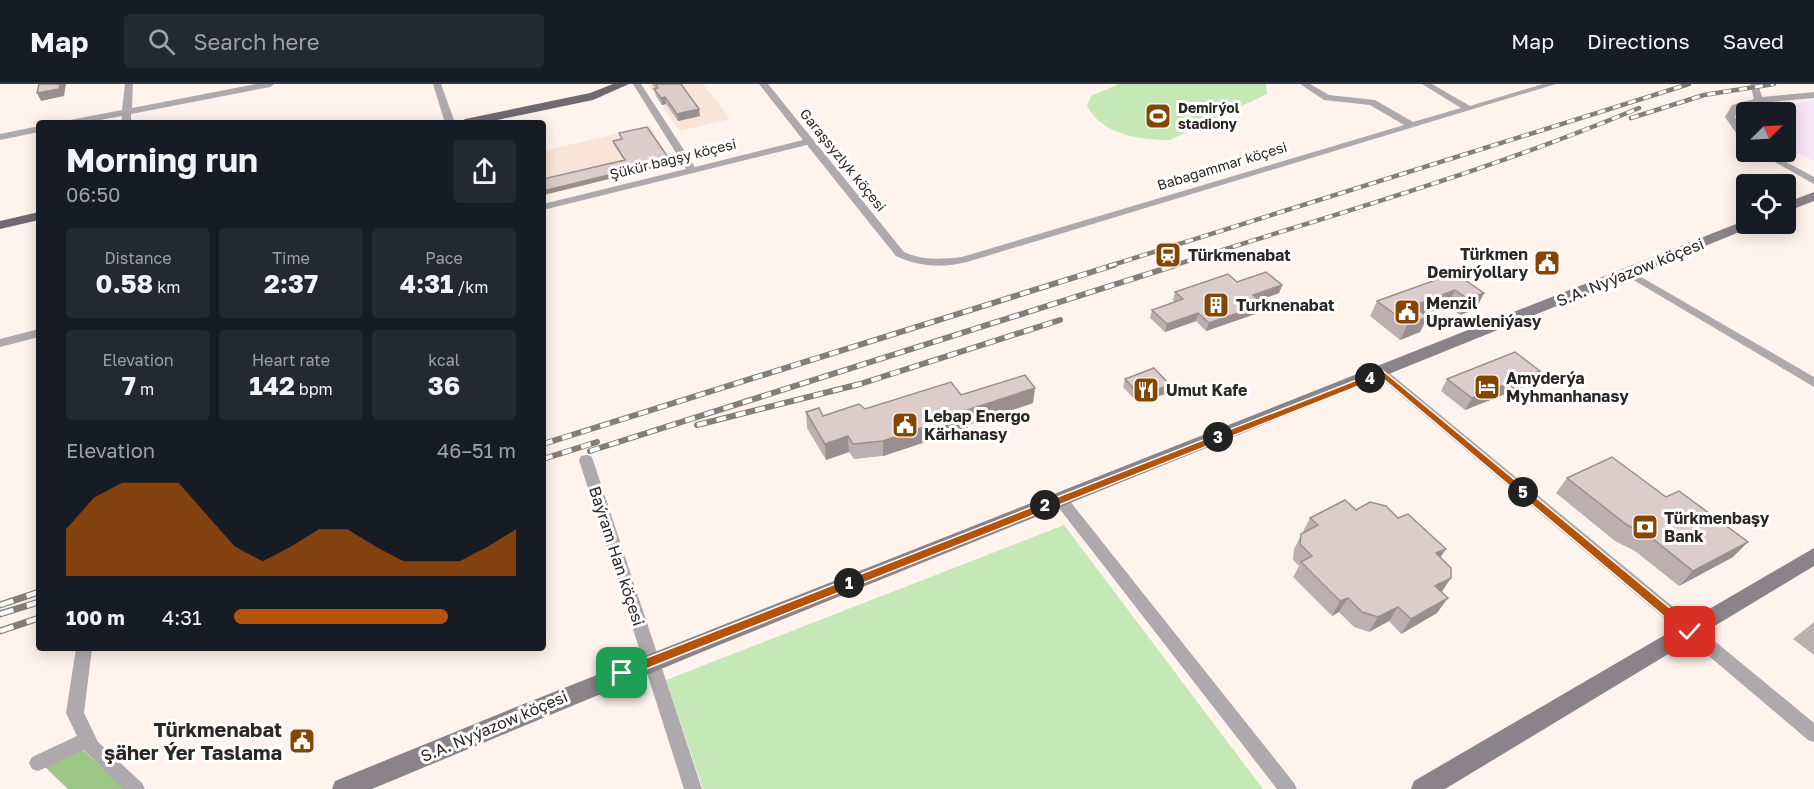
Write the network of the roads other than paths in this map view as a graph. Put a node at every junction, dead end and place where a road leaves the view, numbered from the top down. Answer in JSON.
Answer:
{"nodes":[{"id":1,"x":129,"y":84,"type":"edge"},
{"id":2,"x":270,"y":84,"type":"edge"},
{"id":3,"x":437,"y":84,"type":"edge"},
{"id":4,"x":623,"y":84,"type":"edge"},
{"id":5,"x":637,"y":84,"type":"edge"},
{"id":6,"x":763,"y":84,"type":"edge"},
{"id":7,"x":1304,"y":84,"type":"edge"},
{"id":8,"x":1426,"y":84,"type":"edge"},
{"id":9,"x":1552,"y":84,"type":"edge"},
{"id":10,"x":1759,"y":84,"type":"edge"},
{"id":11,"x":1814,"y":95,"type":"edge"},
{"id":12,"x":1759,"y":100,"type":"junction"},
{"id":13,"x":1752,"y":102,"type":"edge"},
{"id":14,"x":1736,"y":106,"type":"edge"},
{"id":15,"x":1469,"y":109,"type":"junction"},
{"id":16,"x":127,"y":112,"type":"junction"},
{"id":17,"x":86,"y":120,"type":"edge"},
{"id":18,"x":126,"y":120,"type":"edge"},
{"id":19,"x":449,"y":120,"type":"edge"},
{"id":20,"x":479,"y":120,"type":"edge"},
{"id":21,"x":1411,"y":124,"type":"junction"},
{"id":22,"x":1736,"y":126,"type":"edge"},
{"id":23,"x":36,"y":130,"type":"edge"},
{"id":24,"x":0,"y":137,"type":"edge"},
{"id":25,"x":810,"y":141,"type":"junction"},
{"id":26,"x":1780,"y":162,"type":"edge"},
{"id":27,"x":692,"y":170,"type":"junction"},
{"id":28,"x":1814,"y":181,"type":"edge"},
{"id":29,"x":1814,"y":196,"type":"edge"},
{"id":30,"x":1796,"y":203,"type":"edge"},
{"id":31,"x":546,"y":206,"type":"edge"},
{"id":32,"x":36,"y":217,"type":"edge"},
{"id":33,"x":0,"y":225,"type":"edge"},
{"id":34,"x":1736,"y":229,"type":"edge"},
{"id":35,"x":900,"y":254,"type":"joint"},
{"id":36,"x":1629,"y":273,"type":"junction"},
{"id":37,"x":36,"y":334,"type":"edge"},
{"id":38,"x":0,"y":343,"type":"edge"},
{"id":39,"x":1382,"y":373,"type":"junction"},
{"id":40,"x":1814,"y":383,"type":"edge"},
{"id":41,"x":586,"y":460,"type":"dead end"},
{"id":42,"x":1060,"y":499,"type":"junction"},
{"id":43,"x":1814,"y":556,"type":"edge"},
{"id":44,"x":1690,"y":632,"type":"junction"},
{"id":45,"x":84,"y":651,"type":"edge"},
{"id":46,"x":651,"y":662,"type":"junction"},
{"id":47,"x":1814,"y":734,"type":"edge"},
{"id":48,"x":88,"y":739,"type":"junction"},
{"id":49,"x":38,"y":763,"type":"dead end"},
{"id":50,"x":136,"y":789,"type":"edge"},
{"id":51,"x":344,"y":789,"type":"edge"},
{"id":52,"x":693,"y":789,"type":"edge"},
{"id":53,"x":1288,"y":789,"type":"edge"},
{"id":54,"x":1423,"y":789,"type":"edge"}],
"edges":[{"from":1,"to":16,"type":"street"},
{"from":2,"to":16,"type":"street"},
{"from":3,"to":19,"type":"street"},
{"from":4,"to":20,"type":"main road"},
{"from":5,"to":27,"type":"street"},
{"from":6,"to":25,"type":"street","name":"Garaşsyzlyk köçesi"},
{"from":7,"to":21,"type":"street"},
{"from":8,"to":15,"type":"street"},
{"from":9,"to":15,"type":"street","name":"Babagammar köçesi"},
{"from":10,"to":12,"type":"street"},
{"from":11,"to":12,"type":"street"},
{"from":12,"to":13,"type":"street"},
{"from":14,"to":22,"type":"street"},
{"from":15,"to":21,"type":"street","name":"Babagammar köçesi"},
{"from":16,"to":17,"type":"street"},
{"from":16,"to":18,"type":"street"},
{"from":21,"to":35,"type":"street","name":"Babagammar köçesi"},
{"from":23,"to":24,"type":"street"},
{"from":25,"to":27,"type":"street","name":"Şükür bagşy köçesi"},
{"from":25,"to":35,"type":"street","name":"Garaşsyzlyk köçesi"},
{"from":26,"to":28,"type":"street"},
{"from":27,"to":31,"type":"street","name":"Şükür bagşy köçesi"},
{"from":29,"to":30,"type":"street"},
{"from":32,"to":33,"type":"main road"},
{"from":34,"to":36,"type":"street","name":"S.A. Nyýazow köçesi"},
{"from":36,"to":39,"type":"street","name":"S.A. Nyýazow köçesi"},
{"from":36,"to":40,"type":"street"},
{"from":37,"to":38,"type":"street"},
{"from":39,"to":42,"type":"street","name":"S.A. Nyýazow köçesi"},
{"from":39,"to":44,"type":"street"},
{"from":41,"to":46,"type":"street","name":"Baýram Han köçesi"},
{"from":42,"to":46,"type":"street","name":"S.A. Nyýazow köçesi"},
{"from":42,"to":53,"type":"street"},
{"from":43,"to":44,"type":"street"},
{"from":44,"to":47,"type":"street"},
{"from":44,"to":54,"type":"street"},
{"from":45,"to":48,"type":"street"},
{"from":46,"to":51,"type":"street","name":"S.A. Nyýazow köçesi"},
{"from":46,"to":52,"type":"street","name":"Baýram Han köçesi"},
{"from":48,"to":49,"type":"street"},
{"from":48,"to":50,"type":"street"}]}
